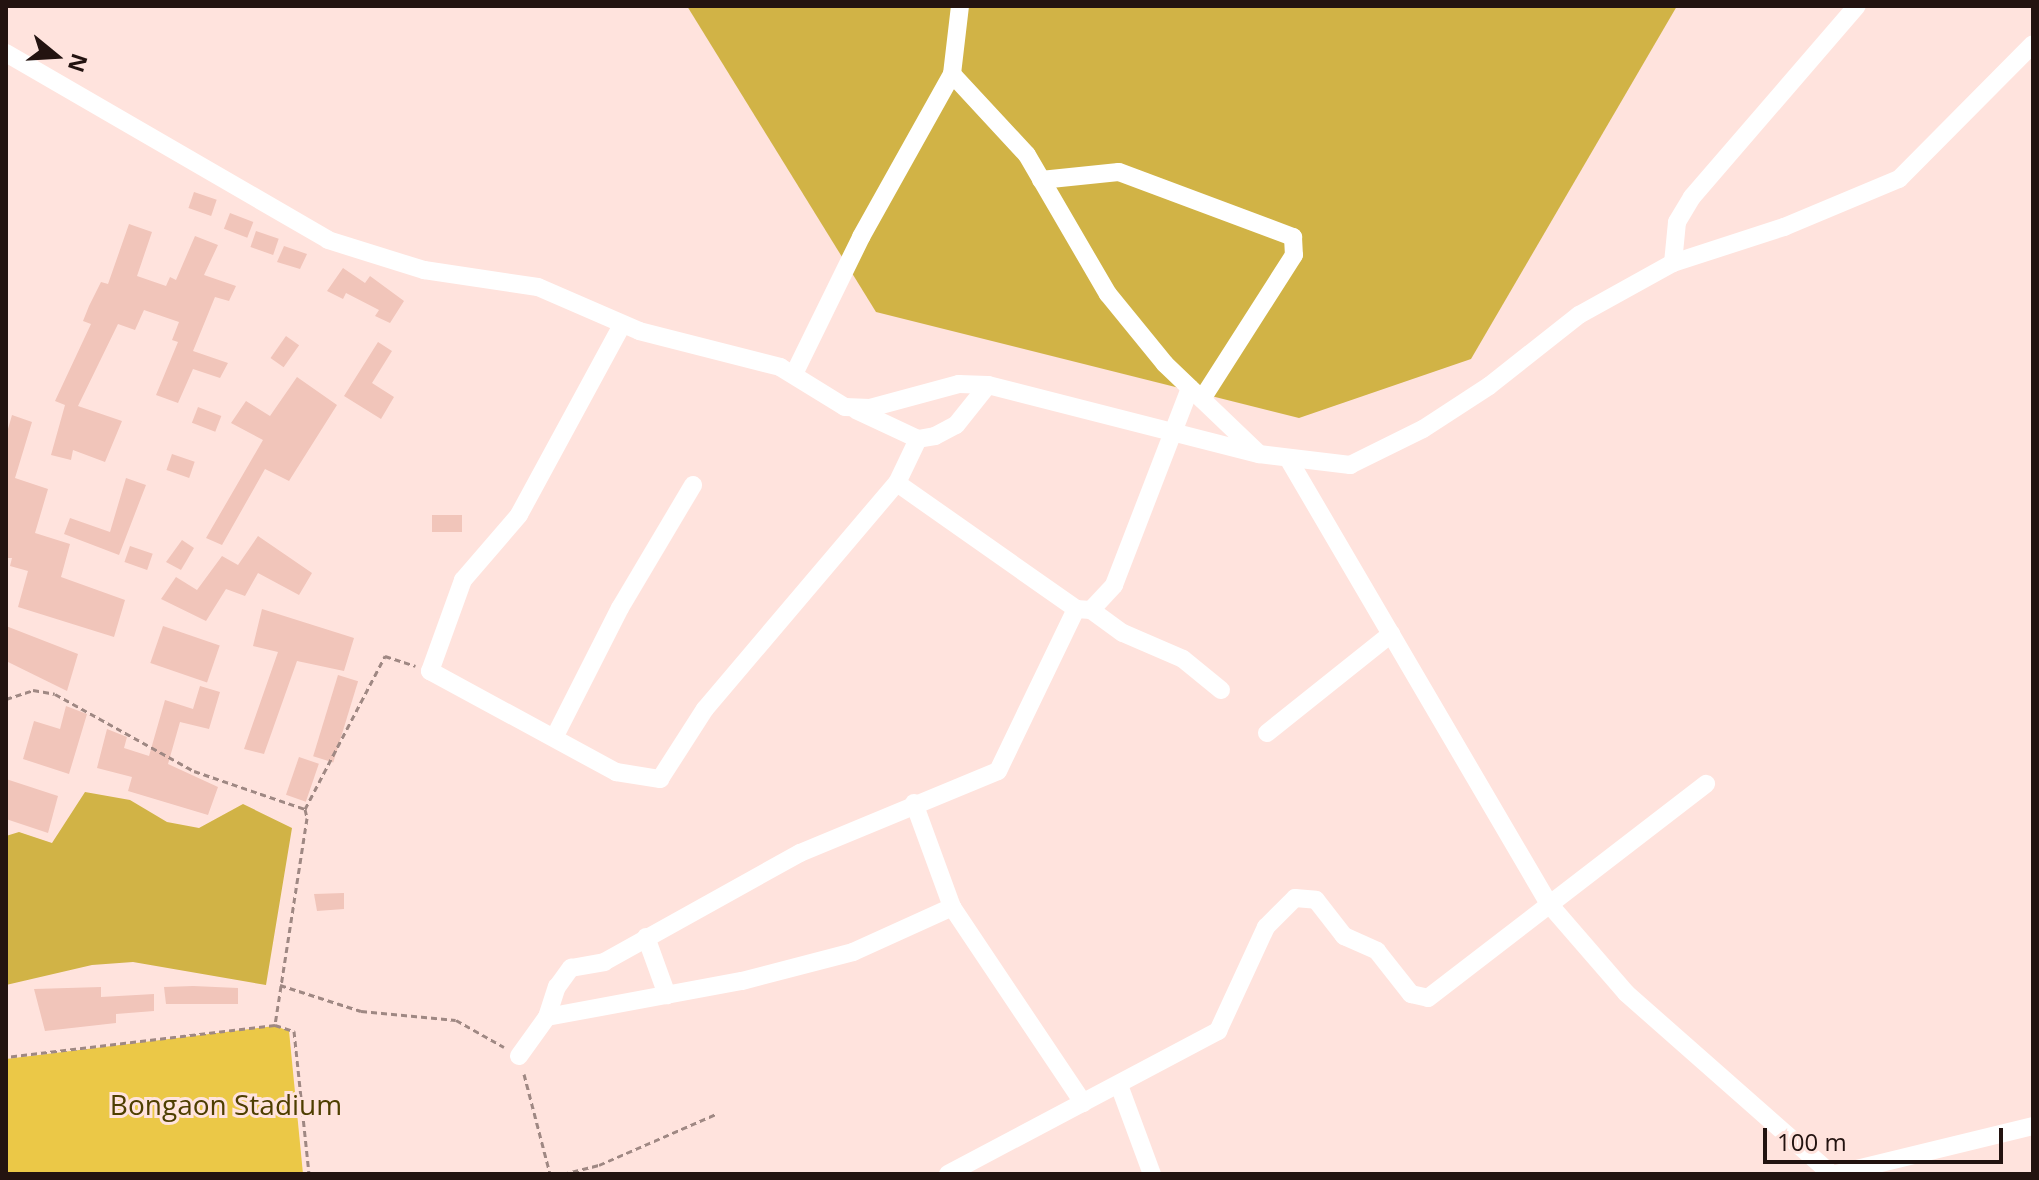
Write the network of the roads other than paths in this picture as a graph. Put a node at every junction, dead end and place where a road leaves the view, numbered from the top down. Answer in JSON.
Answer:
{"nodes":[{"id":1,"x":960,"y":6,"type":"edge"},
{"id":2,"x":1857,"y":6,"type":"edge"},
{"id":3,"x":2033,"y":44,"type":"edge"},
{"id":4,"x":6,"y":53,"type":"edge"},
{"id":5,"x":952,"y":74,"type":"junction"},
{"id":6,"x":1041,"y":180,"type":"junction"},
{"id":7,"x":1673,"y":263,"type":"junction"},
{"id":8,"x":622,"y":325,"type":"junction"},
{"id":9,"x":794,"y":374,"type":"junction"},
{"id":10,"x":988,"y":385,"type":"junction"},
{"id":11,"x":1196,"y":394,"type":"junction"},
{"id":12,"x":855,"y":409,"type":"junction"},
{"id":13,"x":1174,"y":435,"type":"junction"},
{"id":14,"x":918,"y":439,"type":"junction"},
{"id":15,"x":1259,"y":454,"type":"junction"},
{"id":16,"x":1289,"y":460,"type":"junction"},
{"id":17,"x":897,"y":483,"type":"junction"},
{"id":18,"x":693,"y":485,"type":"dead end"},
{"id":19,"x":1084,"y":610,"type":"junction"},
{"id":20,"x":1391,"y":634,"type":"junction"},
{"id":21,"x":1221,"y":690,"type":"dead end"},
{"id":22,"x":1267,"y":733,"type":"dead end"},
{"id":23,"x":555,"y":736,"type":"junction"},
{"id":24,"x":1706,"y":784,"type":"dead end"},
{"id":25,"x":914,"y":803,"type":"junction"},
{"id":26,"x":1549,"y":904,"type":"junction"},
{"id":27,"x":952,"y":907,"type":"junction"},
{"id":28,"x":646,"y":937,"type":"junction"},
{"id":29,"x":667,"y":995,"type":"junction"},
{"id":30,"x":547,"y":1017,"type":"junction"},
{"id":31,"x":519,"y":1056,"type":"road end"},
{"id":32,"x":1119,"y":1085,"type":"junction"},
{"id":33,"x":1083,"y":1103,"type":"junction"},
{"id":34,"x":2033,"y":1126,"type":"edge"},
{"id":35,"x":948,"y":1174,"type":"edge"},
{"id":36,"x":1152,"y":1174,"type":"edge"},
{"id":37,"x":1834,"y":1174,"type":"edge"}],
"edges":[{"from":1,"to":5,"type":"street"},
{"from":2,"to":7,"type":"street"},
{"from":3,"to":7,"type":"street"},
{"from":4,"to":8,"type":"street"},
{"from":5,"to":6,"type":"street"},
{"from":5,"to":9,"type":"street"},
{"from":6,"to":11,"type":"street"},
{"from":6,"to":11,"type":"street"},
{"from":7,"to":16,"type":"street"},
{"from":8,"to":9,"type":"street"},
{"from":8,"to":23,"type":"street"},
{"from":9,"to":12,"type":"street"},
{"from":10,"to":12,"type":"street"},
{"from":10,"to":13,"type":"street"},
{"from":10,"to":14,"type":"street"},
{"from":11,"to":13,"type":"street"},
{"from":11,"to":15,"type":"street"},
{"from":12,"to":14,"type":"street"},
{"from":13,"to":15,"type":"street"},
{"from":13,"to":19,"type":"street"},
{"from":14,"to":17,"type":"street"},
{"from":15,"to":16,"type":"street"},
{"from":16,"to":20,"type":"street"},
{"from":17,"to":19,"type":"street"},
{"from":17,"to":23,"type":"street"},
{"from":18,"to":23,"type":"street"},
{"from":19,"to":21,"type":"street"},
{"from":19,"to":25,"type":"street"},
{"from":20,"to":22,"type":"street"},
{"from":20,"to":26,"type":"street"},
{"from":24,"to":26,"type":"street"},
{"from":25,"to":27,"type":"street"},
{"from":25,"to":28,"type":"street"},
{"from":26,"to":32,"type":"street"},
{"from":26,"to":37,"type":"street"},
{"from":27,"to":29,"type":"street"},
{"from":27,"to":33,"type":"street"},
{"from":28,"to":29,"type":"street"},
{"from":28,"to":30,"type":"street"},
{"from":29,"to":30,"type":"street"},
{"from":30,"to":31,"type":"street"},
{"from":32,"to":33,"type":"street"},
{"from":32,"to":36,"type":"street"},
{"from":33,"to":35,"type":"street"},
{"from":34,"to":37,"type":"street"}]}
